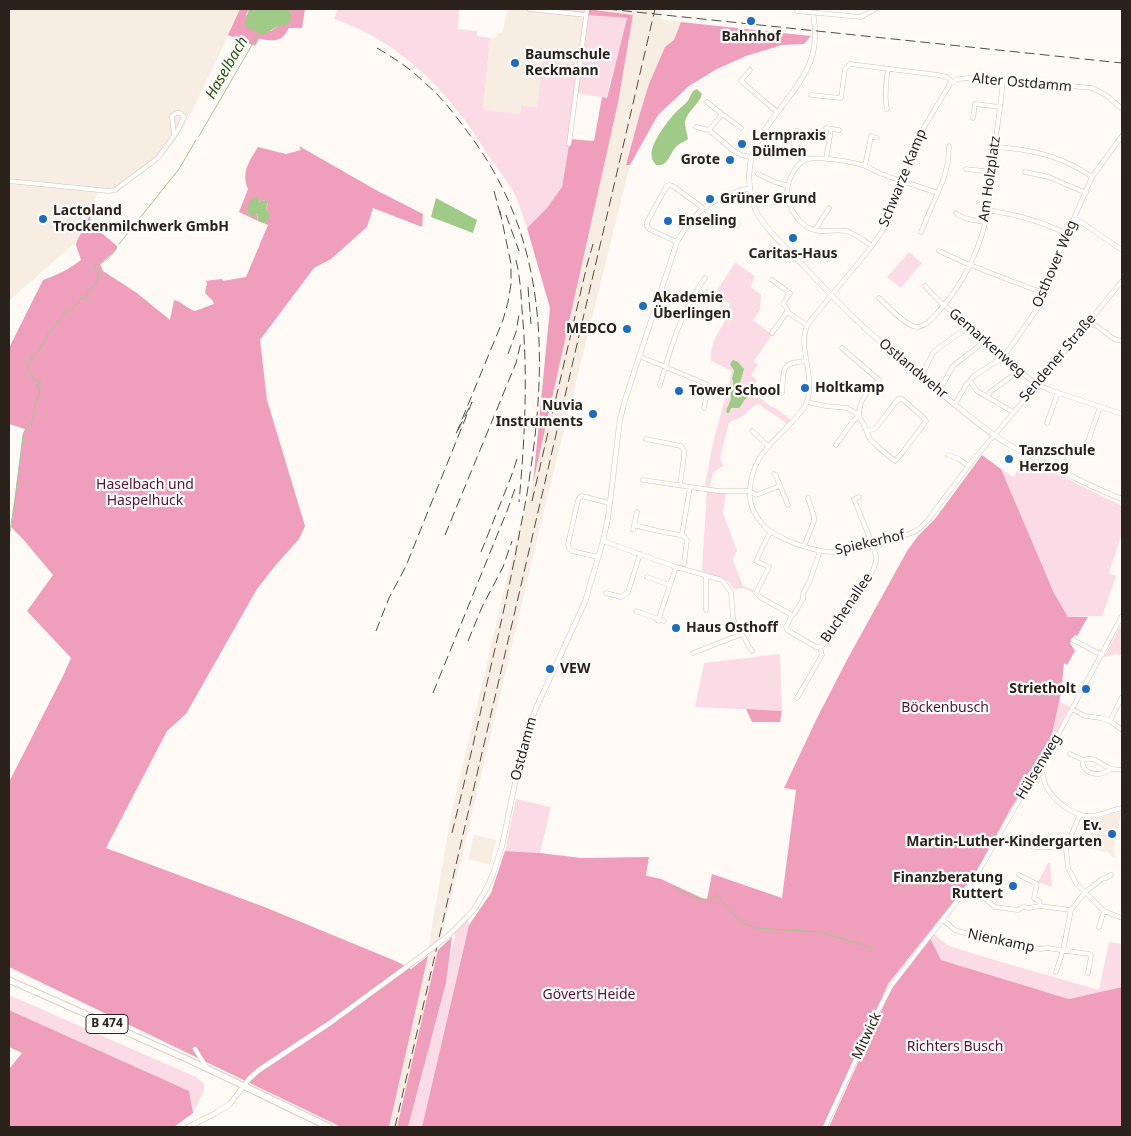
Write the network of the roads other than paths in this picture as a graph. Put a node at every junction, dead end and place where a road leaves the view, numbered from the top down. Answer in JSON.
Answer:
{"nodes":[{"id":1,"x":529,"y":9,"type":"edge"},
{"id":2,"x":586,"y":9,"type":"edge"},
{"id":3,"x":812,"y":9,"type":"edge"},
{"id":4,"x":874,"y":9,"type":"edge"},
{"id":5,"x":797,"y":11,"type":"dead end"},
{"id":6,"x":586,"y":15,"type":"junction"},
{"id":7,"x":888,"y":69,"type":"junction"},
{"id":8,"x":750,"y":70,"type":"dead end"},
{"id":9,"x":735,"y":78,"type":"dead end"},
{"id":10,"x":1003,"y":80,"type":"junction"},
{"id":11,"x":741,"y":81,"type":"junction"},
{"id":12,"x":952,"y":82,"type":"junction"},
{"id":13,"x":811,"y":95,"type":"dead end"},
{"id":14,"x":707,"y":102,"type":"dead end"},
{"id":15,"x":1000,"y":107,"type":"junction"},
{"id":16,"x":888,"y":108,"type":"dead end"},
{"id":17,"x":1122,"y":109,"type":"edge"},
{"id":18,"x":777,"y":112,"type":"junction"},
{"id":19,"x":722,"y":114,"type":"junction"},
{"id":20,"x":973,"y":118,"type":"dead end"},
{"id":21,"x":696,"y":127,"type":"dead end"},
{"id":22,"x":740,"y":128,"type":"dead end"},
{"id":23,"x":709,"y":130,"type":"junction"},
{"id":24,"x":839,"y":130,"type":"dead end"},
{"id":25,"x":797,"y":131,"type":"dead end"},
{"id":26,"x":174,"y":135,"type":"junction"},
{"id":27,"x":1122,"y":136,"type":"edge"},
{"id":28,"x":877,"y":138,"type":"dead end"},
{"id":29,"x":569,"y":144,"type":"dead end"},
{"id":30,"x":788,"y":146,"type":"junction"},
{"id":31,"x":949,"y":146,"type":"dead end"},
{"id":32,"x":994,"y":147,"type":"junction"},
{"id":33,"x":778,"y":156,"type":"dead end"},
{"id":34,"x":751,"y":157,"type":"junction"},
{"id":35,"x":826,"y":159,"type":"junction"},
{"id":36,"x":804,"y":160,"type":"junction"},
{"id":37,"x":865,"y":166,"type":"junction"},
{"id":38,"x":966,"y":169,"type":"dead end"},
{"id":39,"x":992,"y":172,"type":"junction"},
{"id":40,"x":1025,"y":172,"type":"dead end"},
{"id":41,"x":758,"y":174,"type":"dead end"},
{"id":42,"x":1092,"y":177,"type":"junction"},
{"id":43,"x":902,"y":180,"type":"junction"},
{"id":44,"x":9,"y":181,"type":"edge"},
{"id":45,"x":788,"y":186,"type":"junction"},
{"id":46,"x":750,"y":188,"type":"junction"},
{"id":47,"x":937,"y":193,"type":"junction"},
{"id":48,"x":1086,"y":193,"type":"junction"},
{"id":49,"x":703,"y":208,"type":"junction"},
{"id":50,"x":829,"y":208,"type":"dead end"},
{"id":51,"x":987,"y":210,"type":"junction"},
{"id":52,"x":956,"y":213,"type":"dead end"},
{"id":53,"x":1075,"y":218,"type":"junction"},
{"id":54,"x":984,"y":222,"type":"junction"},
{"id":55,"x":727,"y":223,"type":"dead end"},
{"id":56,"x":815,"y":230,"type":"junction"},
{"id":57,"x":921,"y":232,"type":"dead end"},
{"id":58,"x":1068,"y":234,"type":"junction"},
{"id":59,"x":677,"y":242,"type":"junction"},
{"id":60,"x":872,"y":246,"type":"junction"},
{"id":61,"x":1122,"y":250,"type":"edge"},
{"id":62,"x":939,"y":251,"type":"dead end"},
{"id":63,"x":970,"y":265,"type":"junction"},
{"id":64,"x":705,"y":278,"type":"dead end"},
{"id":65,"x":772,"y":280,"type":"dead end"},
{"id":66,"x":1122,"y":281,"type":"edge"},
{"id":67,"x":926,"y":286,"type":"dead end"},
{"id":68,"x":1043,"y":293,"type":"junction"},
{"id":69,"x":832,"y":295,"type":"junction"},
{"id":70,"x":878,"y":298,"type":"dead end"},
{"id":71,"x":944,"y":305,"type":"junction"},
{"id":72,"x":787,"y":312,"type":"junction"},
{"id":73,"x":1090,"y":321,"type":"junction"},
{"id":74,"x":807,"y":325,"type":"junction"},
{"id":75,"x":968,"y":327,"type":"junction"},
{"id":76,"x":772,"y":333,"type":"dead end"},
{"id":77,"x":985,"y":341,"type":"junction"},
{"id":78,"x":1122,"y":341,"type":"edge"},
{"id":79,"x":842,"y":348,"type":"dead end"},
{"id":80,"x":638,"y":356,"type":"junction"},
{"id":81,"x":1002,"y":357,"type":"junction"},
{"id":82,"x":806,"y":361,"type":"junction"},
{"id":83,"x":665,"y":366,"type":"junction"},
{"id":84,"x":1019,"y":371,"type":"junction"},
{"id":85,"x":921,"y":377,"type":"junction"},
{"id":86,"x":970,"y":381,"type":"junction"},
{"id":87,"x":1038,"y":384,"type":"junction"},
{"id":88,"x":660,"y":385,"type":"dead end"},
{"id":89,"x":939,"y":391,"type":"junction"},
{"id":90,"x":1058,"y":392,"type":"junction"},
{"id":91,"x":782,"y":393,"type":"dead end"},
{"id":92,"x":986,"y":396,"type":"junction"},
{"id":93,"x":807,"y":402,"type":"junction"},
{"id":94,"x":955,"y":404,"type":"junction"},
{"id":95,"x":1100,"y":407,"type":"junction"},
{"id":96,"x":704,"y":408,"type":"dead end"},
{"id":97,"x":1013,"y":412,"type":"junction"},
{"id":98,"x":1122,"y":414,"type":"edge"},
{"id":99,"x":859,"y":416,"type":"junction"},
{"id":100,"x":1047,"y":422,"type":"dead end"},
{"id":101,"x":752,"y":431,"type":"dead end"},
{"id":102,"x":867,"y":432,"type":"junction"},
{"id":103,"x":995,"y":436,"type":"junction"},
{"id":104,"x":646,"y":440,"type":"dead end"},
{"id":105,"x":1088,"y":441,"type":"dead end"},
{"id":106,"x":836,"y":445,"type":"dead end"},
{"id":107,"x":768,"y":446,"type":"junction"},
{"id":108,"x":948,"y":456,"type":"dead end"},
{"id":109,"x":968,"y":466,"type":"junction"},
{"id":110,"x":774,"y":474,"type":"dead end"},
{"id":111,"x":643,"y":480,"type":"dead end"},
{"id":112,"x":680,"y":485,"type":"junction"},
{"id":113,"x":780,"y":486,"type":"junction"},
{"id":114,"x":690,"y":487,"type":"junction"},
{"id":115,"x":749,"y":491,"type":"junction"},
{"id":116,"x":859,"y":497,"type":"dead end"},
{"id":117,"x":808,"y":498,"type":"dead end"},
{"id":118,"x":1122,"y":499,"type":"edge"},
{"id":119,"x":610,"y":503,"type":"junction"},
{"id":120,"x":788,"y":506,"type":"dead end"},
{"id":121,"x":637,"y":512,"type":"dead end"},
{"id":122,"x":770,"y":532,"type":"junction"},
{"id":123,"x":682,"y":534,"type":"junction"},
{"id":124,"x":603,"y":541,"type":"junction"},
{"id":125,"x":871,"y":542,"type":"junction"},
{"id":126,"x":803,"y":546,"type":"junction"},
{"id":127,"x":820,"y":551,"type":"junction"},
{"id":128,"x":640,"y":554,"type":"junction"},
{"id":129,"x":598,"y":557,"type":"junction"},
{"id":130,"x":684,"y":564,"type":"dead end"},
{"id":131,"x":676,"y":567,"type":"junction"},
{"id":132,"x":706,"y":575,"type":"junction"},
{"id":133,"x":647,"y":577,"type":"dead end"},
{"id":134,"x":670,"y":585,"type":"junction"},
{"id":135,"x":606,"y":593,"type":"dead end"},
{"id":136,"x":706,"y":610,"type":"dead end"},
{"id":137,"x":636,"y":611,"type":"dead end"},
{"id":138,"x":1122,"y":616,"type":"edge"},
{"id":139,"x":791,"y":617,"type":"junction"},
{"id":140,"x":659,"y":620,"type":"junction"},
{"id":141,"x":664,"y":621,"type":"dead end"},
{"id":142,"x":742,"y":634,"type":"junction"},
{"id":143,"x":1073,"y":640,"type":"dead end"},
{"id":144,"x":820,"y":647,"type":"junction"},
{"id":145,"x":752,"y":651,"type":"dead end"},
{"id":146,"x":693,"y":653,"type":"dead end"},
{"id":147,"x":1102,"y":654,"type":"junction"},
{"id":148,"x":1122,"y":697,"type":"edge"},
{"id":149,"x":797,"y":698,"type":"dead end"},
{"id":150,"x":1072,"y":709,"type":"junction"},
{"id":151,"x":1110,"y":721,"type":"junction"},
{"id":152,"x":1122,"y":730,"type":"edge"},
{"id":153,"x":1070,"y":754,"type":"dead end"},
{"id":154,"x":1083,"y":760,"type":"junction"},
{"id":155,"x":1040,"y":767,"type":"junction"},
{"id":156,"x":1111,"y":769,"type":"junction"},
{"id":157,"x":1122,"y":770,"type":"edge"},
{"id":158,"x":1122,"y":808,"type":"edge"},
{"id":159,"x":1080,"y":814,"type":"junction"},
{"id":160,"x":1025,"y":844,"type":"dead end"},
{"id":161,"x":1066,"y":848,"type":"junction"},
{"id":162,"x":1098,"y":874,"type":"dead end"},
{"id":163,"x":1019,"y":875,"type":"dead end"},
{"id":164,"x":1111,"y":875,"type":"dead end"},
{"id":165,"x":1102,"y":878,"type":"junction"},
{"id":166,"x":1085,"y":892,"type":"junction"},
{"id":167,"x":983,"y":897,"type":"dead end"},
{"id":168,"x":1034,"y":898,"type":"junction"},
{"id":169,"x":1040,"y":906,"type":"junction"},
{"id":170,"x":1033,"y":907,"type":"junction"},
{"id":171,"x":1070,"y":910,"type":"junction"},
{"id":172,"x":1104,"y":911,"type":"junction"},
{"id":173,"x":1122,"y":918,"type":"edge"},
{"id":174,"x":943,"y":920,"type":"junction"},
{"id":175,"x":1099,"y":927,"type":"dead end"},
{"id":176,"x":919,"y":950,"type":"joint"},
{"id":177,"x":1063,"y":950,"type":"junction"},
{"id":178,"x":1056,"y":972,"type":"dead end"},
{"id":179,"x":1088,"y":973,"type":"dead end"},
{"id":180,"x":9,"y":980,"type":"edge"},
{"id":181,"x":195,"y":1049,"type":"dead end"},
{"id":182,"x":209,"y":1070,"type":"junction"},
{"id":183,"x":244,"y":1086,"type":"junction"},
{"id":184,"x":188,"y":1127,"type":"edge"},
{"id":185,"x":329,"y":1127,"type":"edge"},
{"id":186,"x":826,"y":1127,"type":"edge"}],
"edges":[{"from":1,"to":6,"type":"street"},
{"from":2,"to":6,"type":"street"},
{"from":3,"to":18,"type":"street"},
{"from":4,"to":5,"type":"street","bridge":true},
{"from":6,"to":29,"type":"street"},
{"from":7,"to":12,"type":"street","name":"Alter Ostdamm"},
{"from":7,"to":13,"type":"street","name":"Alter Ostdamm"},
{"from":7,"to":16,"type":"street"},
{"from":8,"to":11,"type":"street"},
{"from":9,"to":11,"type":"street"},
{"from":10,"to":12,"type":"street","name":"Alter Ostdamm"},
{"from":10,"to":15,"type":"street","name":"Am Holzplatz"},
{"from":10,"to":17,"type":"street","name":"Alter Ostdamm"},
{"from":11,"to":18,"type":"street"},
{"from":12,"to":43,"type":"street","name":"Schwarze Kamp"},
{"from":14,"to":19,"type":"street"},
{"from":15,"to":20,"type":"street"},
{"from":15,"to":32,"type":"street","name":"Am Holzplatz"},
{"from":18,"to":34,"type":"street"},
{"from":19,"to":22,"type":"street"},
{"from":19,"to":23,"type":"street"},
{"from":21,"to":23,"type":"street"},
{"from":23,"to":34,"type":"street"},
{"from":24,"to":35,"type":"street"},
{"from":25,"to":30,"type":"street"},
{"from":26,"to":26,"type":"street"},
{"from":26,"to":44,"type":"street"},
{"from":27,"to":42,"type":"street","name":"Osthover Weg"},
{"from":28,"to":37,"type":"street"},
{"from":30,"to":33,"type":"street"},
{"from":30,"to":36,"type":"street"},
{"from":31,"to":47,"type":"street"},
{"from":32,"to":39,"type":"street","name":"Am Holzplatz"},
{"from":32,"to":42,"type":"street"},
{"from":34,"to":46,"type":"street"},
{"from":35,"to":36,"type":"street"},
{"from":35,"to":37,"type":"street"},
{"from":36,"to":45,"type":"street"},
{"from":37,"to":43,"type":"street"},
{"from":38,"to":39,"type":"street"},
{"from":39,"to":51,"type":"street","name":"Am Holzplatz"},
{"from":40,"to":48,"type":"street"},
{"from":41,"to":45,"type":"street"},
{"from":42,"to":48,"type":"street","name":"Osthover Weg"},
{"from":43,"to":47,"type":"street"},
{"from":43,"to":60,"type":"street","name":"Schwarze Kamp"},
{"from":45,"to":56,"type":"street"},
{"from":46,"to":49,"type":"street","name":"Ostdamm"},
{"from":46,"to":69,"type":"street","name":"Ostlandwehr"},
{"from":47,"to":57,"type":"street"},
{"from":48,"to":53,"type":"street","name":"Osthover Weg"},
{"from":49,"to":55,"type":"street"},
{"from":49,"to":59,"type":"street","name":"Ostdamm"},
{"from":49,"to":59,"type":"street"},
{"from":50,"to":56,"type":"street"},
{"from":51,"to":54,"type":"street","name":"Am Holzplatz"},
{"from":51,"to":58,"type":"street"},
{"from":52,"to":54,"type":"street"},
{"from":53,"to":58,"type":"street","name":"Osthover Weg"},
{"from":53,"to":61,"type":"street"},
{"from":54,"to":63,"type":"street","name":"Am Holzplatz"},
{"from":56,"to":60,"type":"street"},
{"from":58,"to":68,"type":"street","name":"Osthover Weg"},
{"from":59,"to":80,"type":"street","name":"Ostdamm"},
{"from":60,"to":69,"type":"street","name":"Schwarze Kamp"},
{"from":62,"to":63,"type":"street"},
{"from":63,"to":68,"type":"street"},
{"from":63,"to":71,"type":"street","name":"Am Holzplatz"},
{"from":64,"to":83,"type":"street"},
{"from":65,"to":72,"type":"street"},
{"from":66,"to":73,"type":"street","name":"Sendener Straße"},
{"from":67,"to":71,"type":"street","name":"Gemarkenweg"},
{"from":68,"to":81,"type":"street","name":"Osthover Weg"},
{"from":69,"to":74,"type":"street"},
{"from":69,"to":85,"type":"street","name":"Ostlandwehr"},
{"from":70,"to":71,"type":"street","name":"Am Holzplatz"},
{"from":71,"to":75,"type":"street","name":"Gemarkenweg"},
{"from":72,"to":74,"type":"street"},
{"from":72,"to":76,"type":"street"},
{"from":73,"to":78,"type":"street"},
{"from":73,"to":87,"type":"street","name":"Sendener Straße"},
{"from":74,"to":82,"type":"street"},
{"from":75,"to":77,"type":"street","name":"Gemarkenweg"},
{"from":75,"to":85,"type":"street"},
{"from":77,"to":81,"type":"street","name":"Gemarkenweg"},
{"from":77,"to":89,"type":"street"},
{"from":79,"to":99,"type":"street"},
{"from":80,"to":83,"type":"street"},
{"from":80,"to":119,"type":"street","name":"Ostdamm"},
{"from":81,"to":84,"type":"street","name":"Gemarkenweg"},
{"from":81,"to":86,"type":"street","name":"Osthover Weg"},
{"from":82,"to":91,"type":"street"},
{"from":82,"to":93,"type":"street"},
{"from":83,"to":88,"type":"street"},
{"from":83,"to":96,"type":"street"},
{"from":84,"to":87,"type":"street","name":"Gemarkenweg"},
{"from":84,"to":92,"type":"street"},
{"from":85,"to":89,"type":"street","name":"Ostlandwehr"},
{"from":86,"to":92,"type":"street"},
{"from":86,"to":94,"type":"street","name":"Osthover Weg"},
{"from":87,"to":90,"type":"street","name":"Gemarkenweg"},
{"from":87,"to":97,"type":"street","name":"Sendener Straße"},
{"from":89,"to":94,"type":"street","name":"Ostlandwehr"},
{"from":90,"to":95,"type":"street","name":"Gemarkenweg"},
{"from":90,"to":100,"type":"street"},
{"from":92,"to":97,"type":"street"},
{"from":93,"to":99,"type":"street"},
{"from":93,"to":107,"type":"street","name":"Spiekerhof"},
{"from":94,"to":103,"type":"street","name":"Ostlandwehr"},
{"from":95,"to":98,"type":"street","name":"Gemarkenweg"},
{"from":95,"to":105,"type":"street"},
{"from":97,"to":103,"type":"street","name":"Sendener Straße"},
{"from":99,"to":102,"type":"street"},
{"from":99,"to":106,"type":"street"},
{"from":101,"to":107,"type":"street"},
{"from":102,"to":102,"type":"street"},
{"from":103,"to":109,"type":"street","name":"Spiekerhof"},
{"from":103,"to":118,"type":"street","name":"Ostlandwehr"},
{"from":104,"to":112,"type":"street"},
{"from":107,"to":115,"type":"street","name":"Spiekerhof"},
{"from":108,"to":109,"type":"street"},
{"from":109,"to":125,"type":"street","name":"Spiekerhof"},
{"from":110,"to":113,"type":"street"},
{"from":111,"to":112,"type":"street"},
{"from":112,"to":114,"type":"street"},
{"from":113,"to":115,"type":"street"},
{"from":113,"to":120,"type":"street"},
{"from":114,"to":115,"type":"street"},
{"from":114,"to":123,"type":"street"},
{"from":115,"to":122,"type":"street","name":"Spiekerhof"},
{"from":116,"to":125,"type":"street","name":"Buchenallee"},
{"from":117,"to":126,"type":"street"},
{"from":119,"to":124,"type":"street","name":"Ostdamm"},
{"from":119,"to":129,"type":"street"},
{"from":121,"to":123,"type":"street"},
{"from":122,"to":126,"type":"street","name":"Spiekerhof"},
{"from":122,"to":139,"type":"street"},
{"from":123,"to":130,"type":"street"},
{"from":124,"to":128,"type":"street"},
{"from":124,"to":129,"type":"street","name":"Ostdamm"},
{"from":125,"to":127,"type":"street","name":"Spiekerhof"},
{"from":125,"to":144,"type":"street","name":"Buchenallee"},
{"from":126,"to":127,"type":"street","name":"Spiekerhof"},
{"from":127,"to":139,"type":"street"},
{"from":128,"to":131,"type":"street"},
{"from":128,"to":135,"type":"street"},
{"from":129,"to":183,"type":"street","name":"Ostdamm","bridge":true},
{"from":131,"to":132,"type":"street"},
{"from":131,"to":134,"type":"street"},
{"from":132,"to":136,"type":"street"},
{"from":132,"to":142,"type":"street"},
{"from":133,"to":134,"type":"street"},
{"from":134,"to":140,"type":"street"},
{"from":137,"to":140,"type":"street"},
{"from":138,"to":147,"type":"street","name":"Hülsenweg"},
{"from":139,"to":144,"type":"street"},
{"from":140,"to":141,"type":"street"},
{"from":142,"to":145,"type":"street"},
{"from":142,"to":146,"type":"street"},
{"from":143,"to":147,"type":"street"},
{"from":144,"to":149,"type":"street","name":"Buchenallee"},
{"from":147,"to":150,"type":"street","name":"Hülsenweg"},
{"from":148,"to":151,"type":"street"},
{"from":150,"to":151,"type":"street"},
{"from":150,"to":155,"type":"street","name":"Hülsenweg"},
{"from":151,"to":152,"type":"street"},
{"from":153,"to":154,"type":"street"},
{"from":154,"to":156,"type":"street"},
{"from":154,"to":156,"type":"street"},
{"from":155,"to":159,"type":"street"},
{"from":155,"to":174,"type":"street","name":"Hülsenweg"},
{"from":156,"to":157,"type":"street"},
{"from":158,"to":159,"type":"street"},
{"from":159,"to":161,"type":"street"},
{"from":160,"to":161,"type":"street"},
{"from":161,"to":166,"type":"street"},
{"from":162,"to":165,"type":"street"},
{"from":163,"to":168,"type":"street"},
{"from":164,"to":165,"type":"street"},
{"from":165,"to":166,"type":"street"},
{"from":166,"to":171,"type":"street"},
{"from":166,"to":172,"type":"street"},
{"from":167,"to":170,"type":"street"},
{"from":168,"to":169,"type":"street"},
{"from":168,"to":170,"type":"street"},
{"from":169,"to":170,"type":"street"},
{"from":169,"to":171,"type":"street"},
{"from":171,"to":177,"type":"street"},
{"from":172,"to":173,"type":"street"},
{"from":172,"to":175,"type":"street"},
{"from":174,"to":176,"type":"street","name":"Hülsenweg"},
{"from":174,"to":177,"type":"street","name":"Nienkamp"},
{"from":176,"to":186,"type":"street","name":"Mitwick"},
{"from":177,"to":178,"type":"street"},
{"from":177,"to":179,"type":"street","name":"Nienkamp"},
{"from":180,"to":182,"type":"main road","number":"B 474"},
{"from":181,"to":182,"type":"street"},
{"from":182,"to":183,"type":"main road","number":"B 474"},
{"from":183,"to":184,"type":"street"},
{"from":183,"to":185,"type":"highway","number":"B 474"}]}
